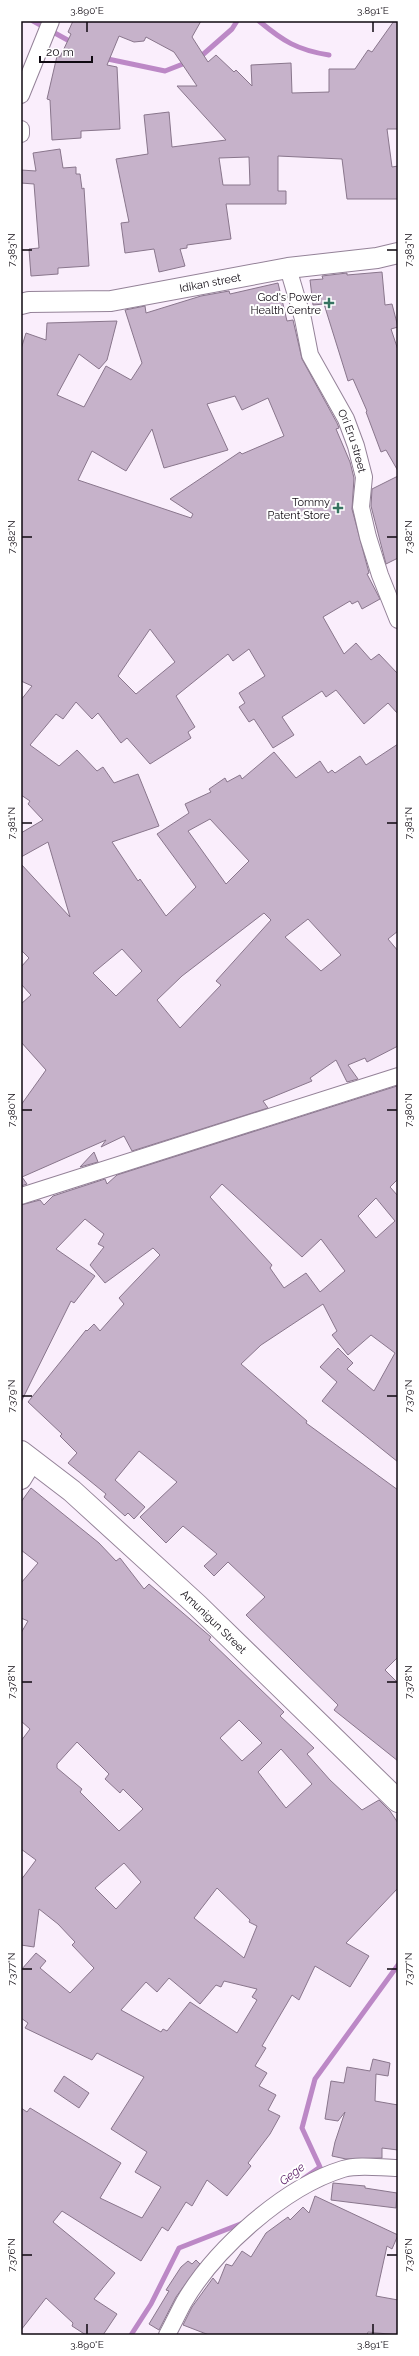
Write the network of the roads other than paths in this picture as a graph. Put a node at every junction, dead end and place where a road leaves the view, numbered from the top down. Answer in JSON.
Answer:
{"nodes":[{"id":1,"x":49,"y":27,"type":"edge"},
{"id":2,"x":21,"y":95,"type":"edge"},
{"id":3,"x":398,"y":253,"type":"edge"},
{"id":4,"x":288,"y":268,"type":"junction"},
{"id":5,"x":21,"y":304,"type":"edge"},
{"id":6,"x":398,"y":620,"type":"edge"},
{"id":7,"x":398,"y":1076,"type":"edge"},
{"id":8,"x":21,"y":1196,"type":"edge"},
{"id":9,"x":27,"y":1457,"type":"edge"},
{"id":10,"x":21,"y":1479,"type":"edge"},
{"id":11,"x":398,"y":1801,"type":"edge"},
{"id":12,"x":398,"y":2168,"type":"edge"},
{"id":13,"x":167,"y":2335,"type":"edge"}],
"edges":[{"from":1,"to":2,"type":"street"},
{"from":3,"to":4,"type":"street","name":"Idikan street"},
{"from":4,"to":5,"type":"street","name":"Idikan street"},
{"from":4,"to":6,"type":"street","name":"Ori Eru street"},
{"from":7,"to":8,"type":"street"},
{"from":9,"to":10,"type":"street"},
{"from":9,"to":11,"type":"main road","name":"Amunigun Street"},
{"from":12,"to":13,"type":"street"}]}
